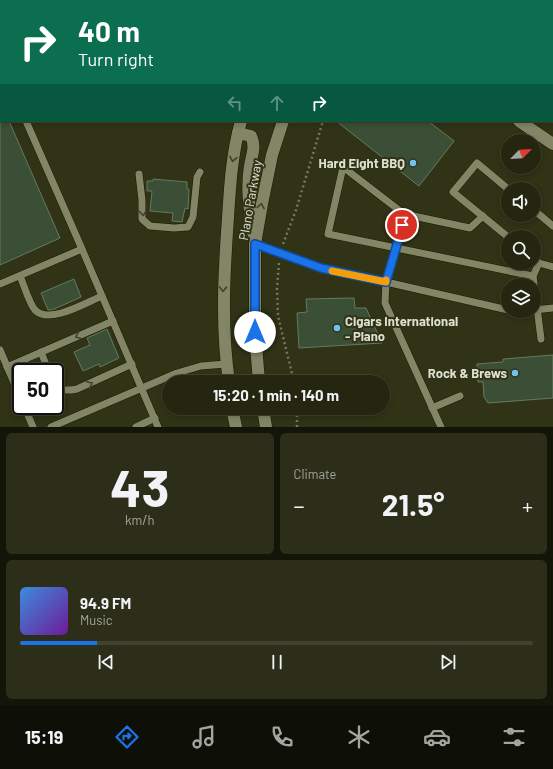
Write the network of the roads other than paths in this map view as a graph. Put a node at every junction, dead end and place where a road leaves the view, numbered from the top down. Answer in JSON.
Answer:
{"nodes":[{"id":1,"x":26,"y":122,"type":"edge"},
{"id":2,"x":241,"y":122,"type":"edge"},
{"id":3,"x":283,"y":122,"type":"edge"},
{"id":4,"x":520,"y":122,"type":"edge"},
{"id":5,"x":238,"y":133,"type":"junction"},
{"id":6,"x":553,"y":144,"type":"edge"},
{"id":7,"x":200,"y":172,"type":"dead end"},
{"id":8,"x":139,"y":174,"type":"dead end"},
{"id":9,"x":501,"y":183,"type":"edge"},
{"id":10,"x":404,"y":214,"type":"junction"},
{"id":11,"x":483,"y":216,"type":"junction"},
{"id":12,"x":541,"y":216,"type":"edge"},
{"id":13,"x":553,"y":226,"type":"edge"},
{"id":14,"x":501,"y":231,"type":"edge"},
{"id":15,"x":255,"y":244,"type":"junction"},
{"id":16,"x":396,"y":248,"type":"junction"},
{"id":17,"x":82,"y":249,"type":"junction"},
{"id":18,"x":541,"y":262,"type":"edge"},
{"id":19,"x":553,"y":267,"type":"edge"},
{"id":20,"x":534,"y":270,"type":"edge"},
{"id":21,"x":20,"y":276,"type":"junction"},
{"id":22,"x":533,"y":276,"type":"joint"},
{"id":23,"x":386,"y":282,"type":"junction"},
{"id":24,"x":0,"y":284,"type":"edge"},
{"id":25,"x":102,"y":296,"type":"junction"},
{"id":26,"x":501,"y":308,"type":"edge"},
{"id":27,"x":553,"y":308,"type":"edge"},
{"id":28,"x":541,"y":309,"type":"edge"},
{"id":29,"x":537,"y":318,"type":"edge"},
{"id":30,"x":113,"y":321,"type":"junction"},
{"id":31,"x":541,"y":339,"type":"dead end"},
{"id":32,"x":0,"y":350,"type":"edge"},
{"id":33,"x":41,"y":352,"type":"junction"},
{"id":34,"x":45,"y":363,"type":"edge"},
{"id":35,"x":132,"y":364,"type":"junction"},
{"id":36,"x":226,"y":364,"type":"junction"},
{"id":37,"x":7,"y":367,"type":"junction"},
{"id":38,"x":227,"y":375,"type":"edge"},
{"id":39,"x":258,"y":375,"type":"edge"},
{"id":40,"x":12,"y":378,"type":"edge"},
{"id":41,"x":142,"y":387,"type":"junction"},
{"id":42,"x":64,"y":390,"type":"edge"},
{"id":43,"x":460,"y":396,"type":"dead end"},
{"id":44,"x":432,"y":408,"type":"junction"},
{"id":45,"x":28,"y":415,"type":"edge"},
{"id":46,"x":233,"y":415,"type":"edge"},
{"id":47,"x":264,"y":415,"type":"edge"},
{"id":48,"x":155,"y":418,"type":"junction"},
{"id":49,"x":33,"y":427,"type":"edge"},
{"id":50,"x":51,"y":427,"type":"edge"},
{"id":51,"x":136,"y":427,"type":"edge"},
{"id":52,"x":158,"y":427,"type":"edge"},
{"id":53,"x":236,"y":427,"type":"edge"},
{"id":54,"x":266,"y":427,"type":"edge"},
{"id":55,"x":441,"y":427,"type":"edge"}],
"edges":[{"from":1,"to":17,"type":"lane"},
{"from":2,"to":5,"type":"main road","name":"Plano Parkway"},
{"from":15,"to":3,"type":"main road","name":"Plano Parkway","one_way":true},
{"from":4,"to":6,"type":"main road"},
{"from":5,"to":15,"type":"main road"},
{"from":5,"to":36,"type":"main road","name":"Plano Parkway","one_way":true},
{"from":8,"to":7,"type":"lane","one_way":true},
{"from":9,"to":11,"type":"lane"},
{"from":10,"to":11,"type":"lane"},
{"from":10,"to":16,"type":"lane"},
{"from":10,"to":16,"type":"lane"},
{"from":11,"to":14,"type":"lane"},
{"from":12,"to":13,"type":"lane"},
{"from":15,"to":23,"type":"lane"},
{"from":15,"to":39,"type":"main road","name":"Plano Parkway"},
{"from":16,"to":22,"type":"lane"},
{"from":16,"to":23,"type":"lane"},
{"from":17,"to":21,"type":"lane"},
{"from":17,"to":25,"type":"lane"},
{"from":18,"to":19,"type":"lane"},
{"from":20,"to":22,"type":"lane"},
{"from":21,"to":24,"type":"lane"},
{"from":21,"to":25,"type":"lane"},
{"from":23,"to":26,"type":"lane"},
{"from":23,"to":44,"type":"lane"},
{"from":25,"to":30,"type":"lane"},
{"from":27,"to":28,"type":"lane"},
{"from":29,"to":31,"type":"lane"},
{"from":30,"to":33,"type":"lane","one_way":true},
{"from":30,"to":35,"type":"lane"},
{"from":32,"to":37,"type":"lane"},
{"from":33,"to":34,"type":"lane"},
{"from":33,"to":37,"type":"lane"},
{"from":35,"to":41,"type":"lane"},
{"from":42,"to":35,"type":"lane","one_way":true},
{"from":36,"to":38,"type":"main road","name":"Plano Parkway"},
{"from":36,"to":41,"type":"lane"},
{"from":37,"to":40,"type":"lane"},
{"from":41,"to":48,"type":"lane"},
{"from":41,"to":50,"type":"lane"},
{"from":43,"to":44,"type":"lane"},
{"from":44,"to":55,"type":"lane"},
{"from":45,"to":49,"type":"lane"},
{"from":46,"to":53,"type":"main road"},
{"from":47,"to":54,"type":"main road"},
{"from":48,"to":51,"type":"lane"},
{"from":48,"to":52,"type":"lane"}]}
